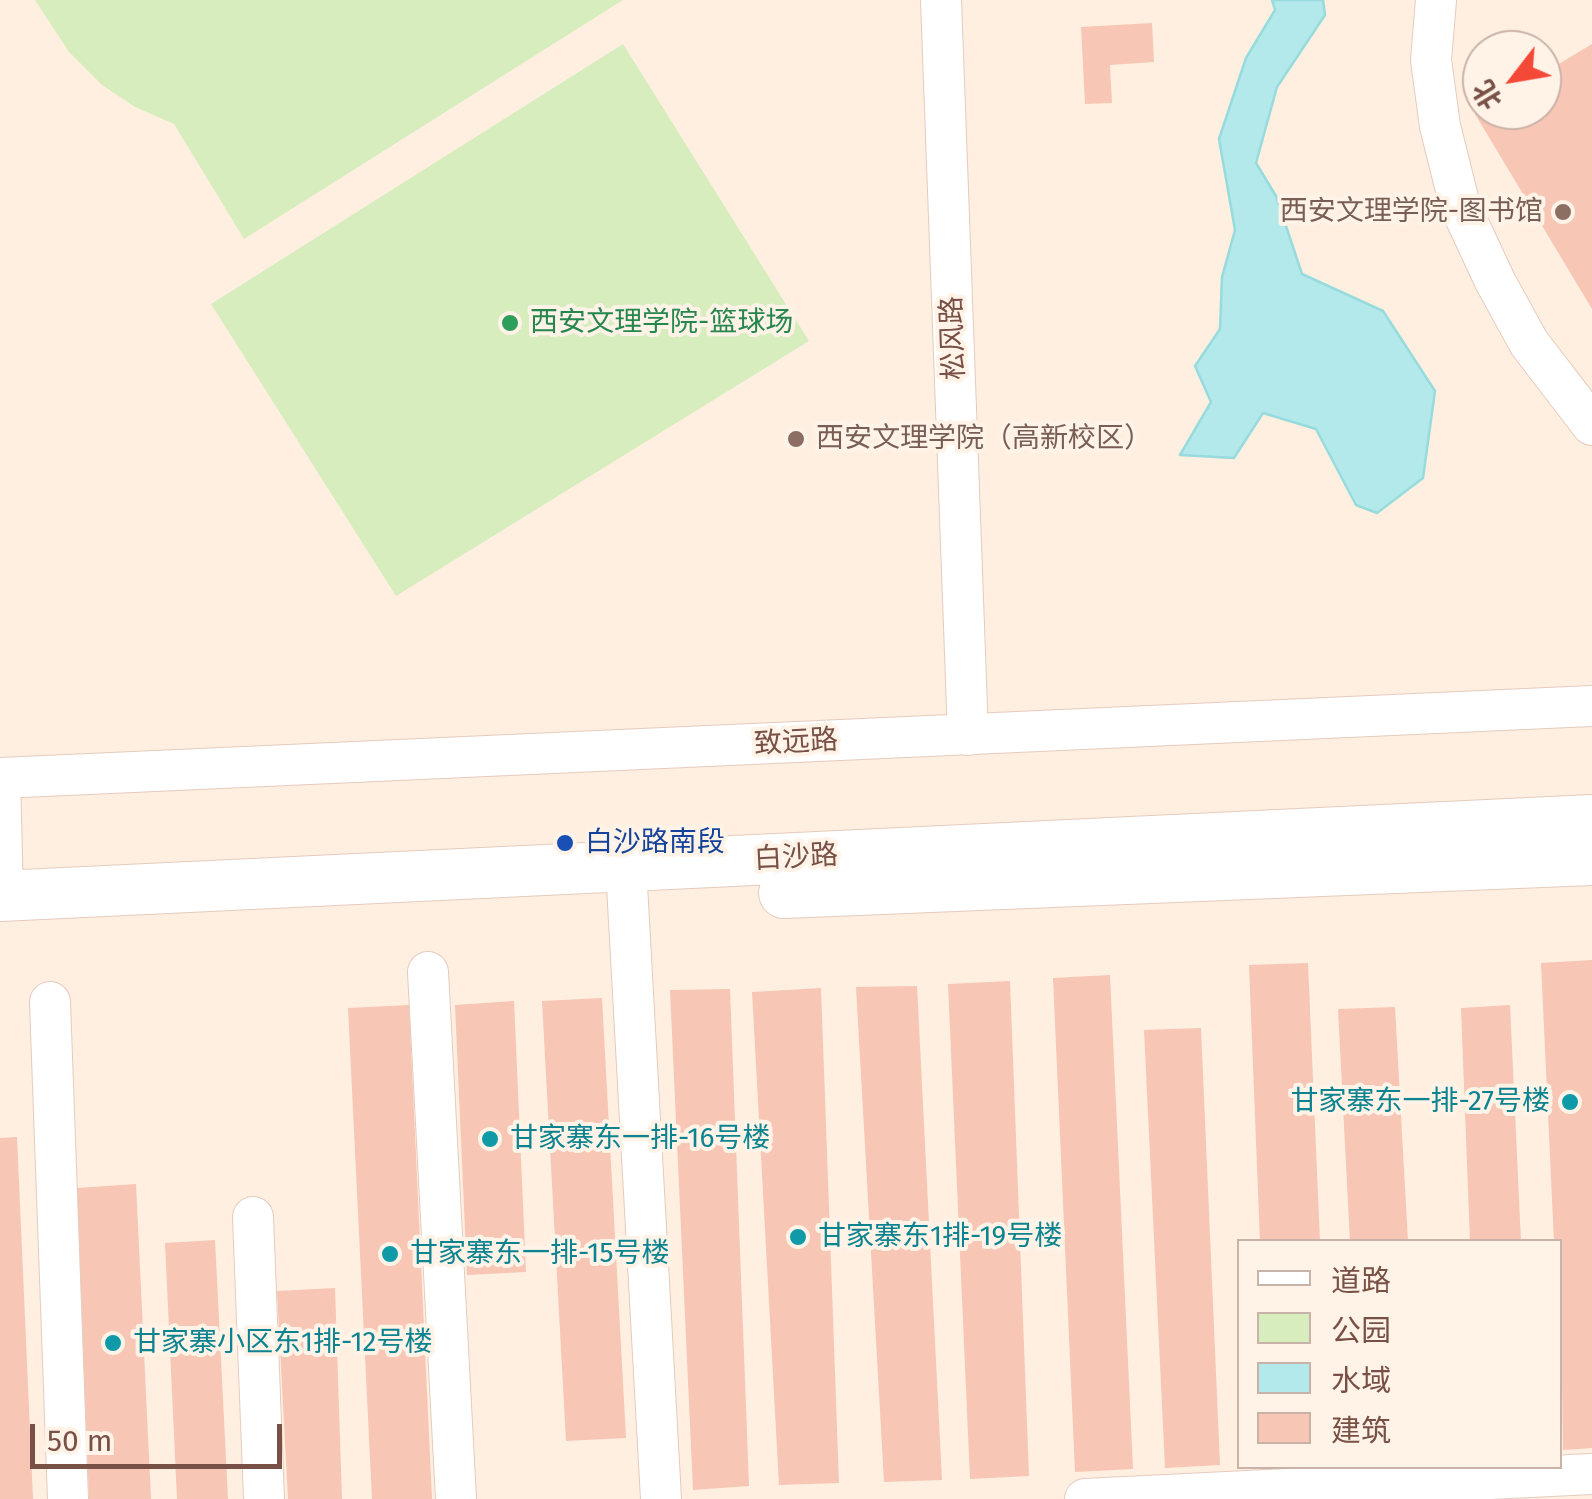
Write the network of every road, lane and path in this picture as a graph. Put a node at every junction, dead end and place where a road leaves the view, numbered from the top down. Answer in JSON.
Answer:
{"nodes":[{"id":1,"x":941,"y":0,"type":"edge"},
{"id":2,"x":1436,"y":0,"type":"edge"},
{"id":3,"x":1592,"y":424,"type":"edge"},
{"id":4,"x":1592,"y":706,"type":"edge"},
{"id":5,"x":968,"y":735,"type":"junction"},
{"id":6,"x":0,"y":778,"type":"edge"},
{"id":7,"x":1592,"y":820,"type":"edge"},
{"id":8,"x":1592,"y":860,"type":"edge"},
{"id":9,"x":627,"y":883,"type":"junction"},
{"id":10,"x":1,"y":907,"type":"edge"},
{"id":11,"x":428,"y":972,"type":"dead end"},
{"id":12,"x":50,"y":1002,"type":"dead end"},
{"id":13,"x":252,"y":1217,"type":"dead end"},
{"id":14,"x":1592,"y":1474,"type":"edge"},
{"id":15,"x":68,"y":1499,"type":"edge"},
{"id":16,"x":264,"y":1499,"type":"edge"},
{"id":17,"x":456,"y":1499,"type":"edge"},
{"id":18,"x":661,"y":1499,"type":"edge"},
{"id":19,"x":1084,"y":1499,"type":"edge"}],
"edges":[{"from":1,"to":5,"type":"street","name":"松风路"},
{"from":2,"to":3,"type":"street"},
{"from":4,"to":5,"type":"street","name":"致远路"},
{"from":5,"to":6,"type":"street","name":"致远路"},
{"from":6,"to":10,"type":"street"},
{"from":7,"to":9,"type":"street","name":"白沙路"},
{"from":8,"to":9,"type":"street","name":"白沙路"},
{"from":9,"to":10,"type":"street","name":"白沙路"},
{"from":9,"to":18,"type":"street"},
{"from":11,"to":17,"type":"street"},
{"from":12,"to":15,"type":"street"},
{"from":13,"to":16,"type":"street"},
{"from":14,"to":19,"type":"street"}]}
